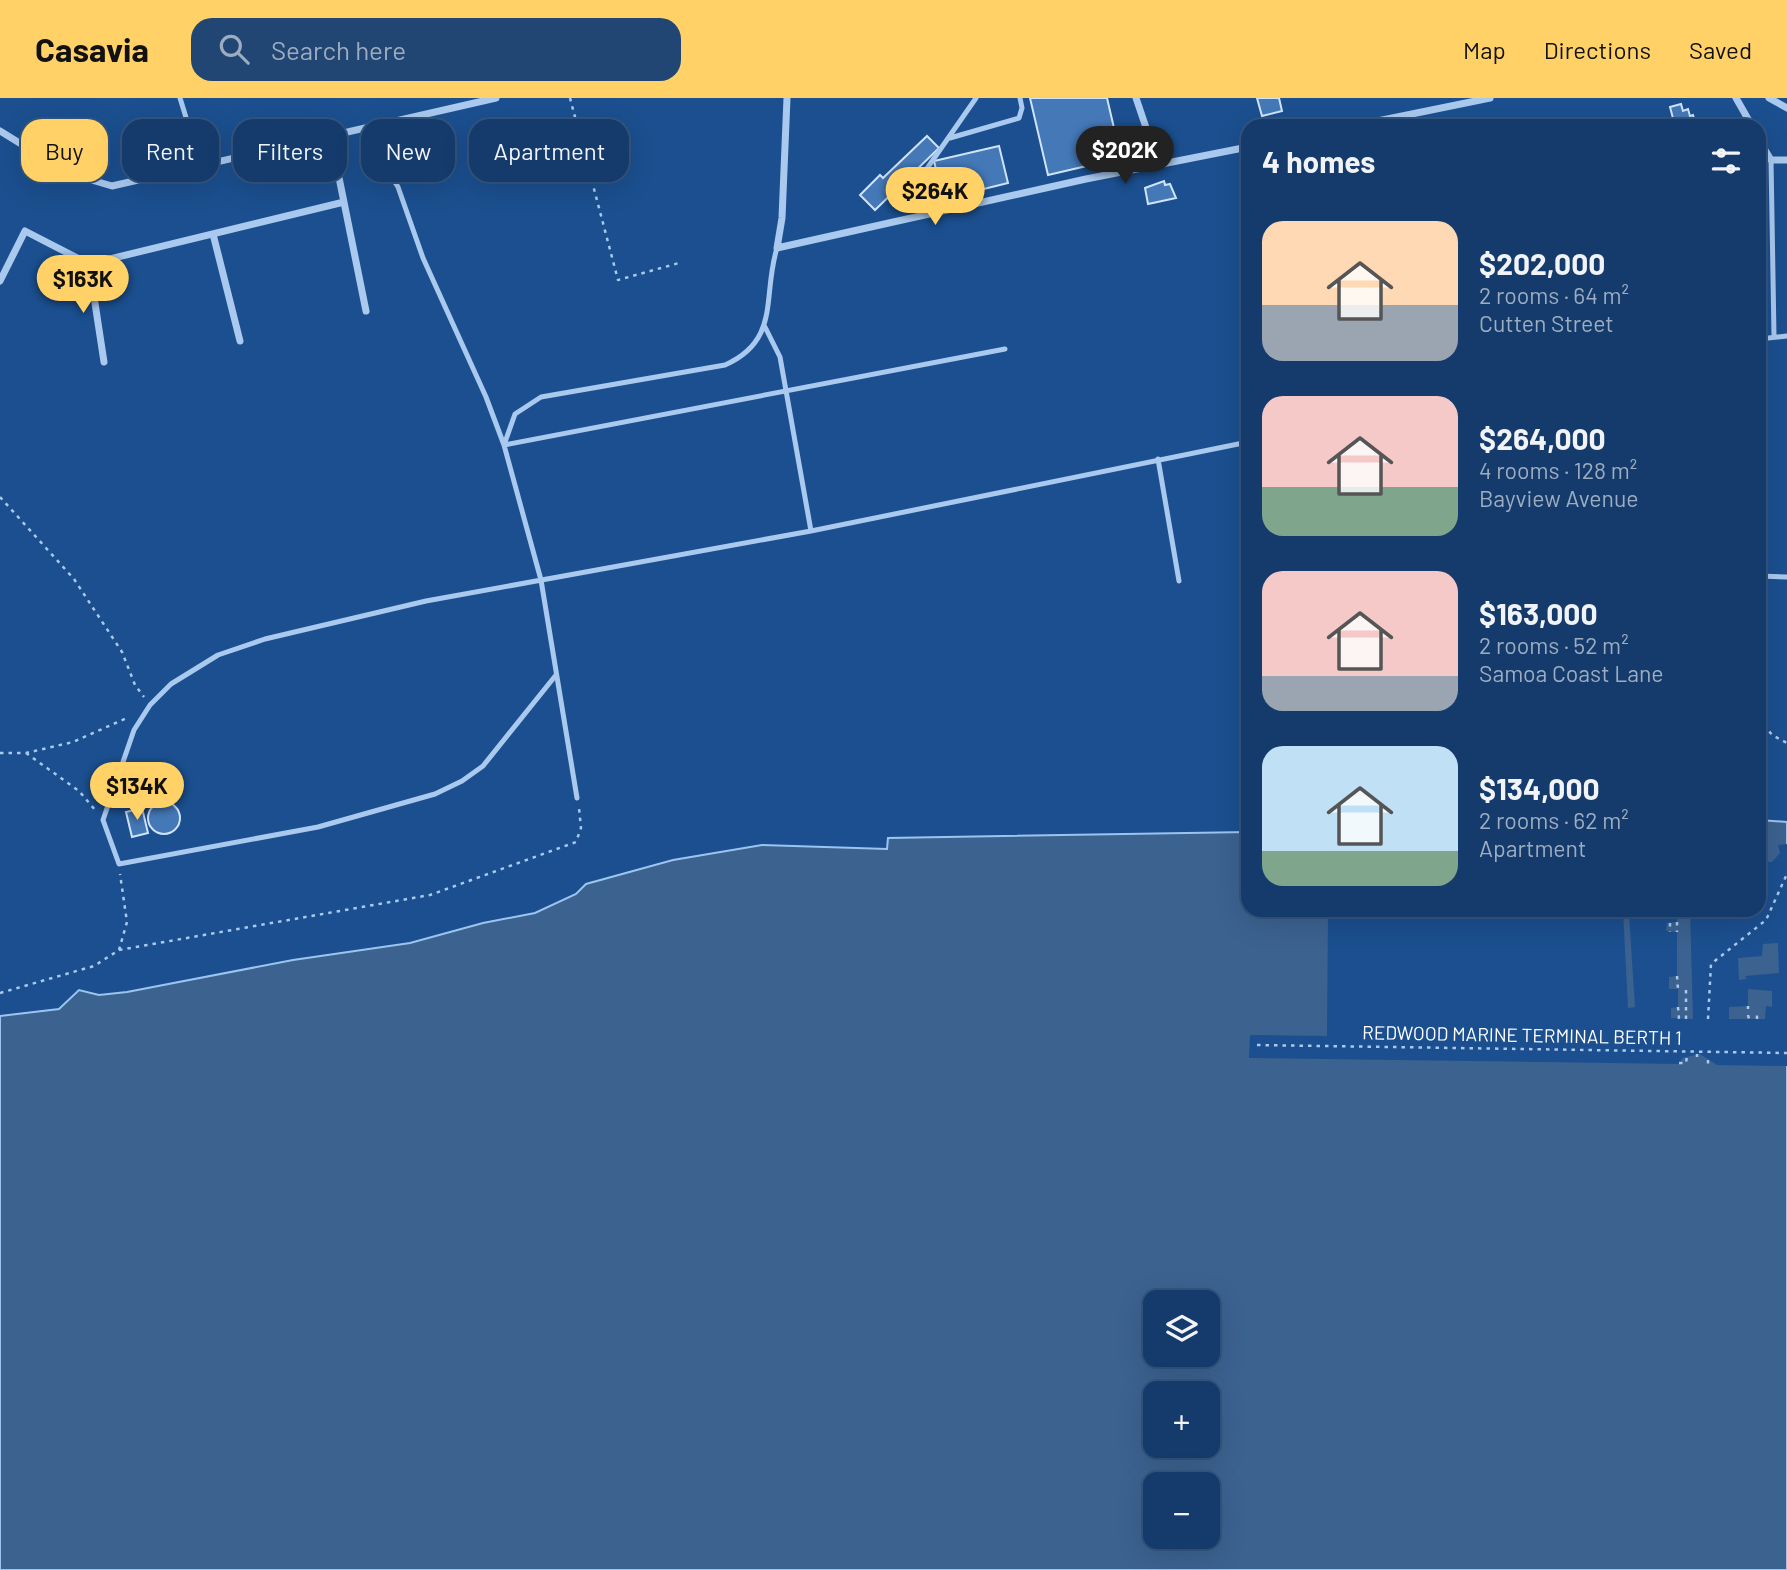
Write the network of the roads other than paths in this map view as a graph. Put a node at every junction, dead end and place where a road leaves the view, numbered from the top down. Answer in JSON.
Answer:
{"nodes":[{"id":1,"x":180,"y":98,"type":"edge"},
{"id":2,"x":496,"y":98,"type":"edge"},
{"id":3,"x":787,"y":98,"type":"edge"},
{"id":4,"x":975,"y":98,"type":"edge"},
{"id":5,"x":1020,"y":98,"type":"edge"},
{"id":6,"x":1136,"y":98,"type":"edge"},
{"id":7,"x":1490,"y":98,"type":"edge"},
{"id":8,"x":1736,"y":98,"type":"edge"},
{"id":9,"x":1769,"y":98,"type":"edge"},
{"id":10,"x":1787,"y":108,"type":"edge"},
{"id":11,"x":186,"y":119,"type":"edge"},
{"id":12,"x":411,"y":119,"type":"edge"},
{"id":13,"x":1387,"y":119,"type":"edge"},
{"id":14,"x":1748,"y":119,"type":"edge"},
{"id":15,"x":0,"y":131,"type":"edge"},
{"id":16,"x":950,"y":138,"type":"junction"},
{"id":17,"x":1241,"y":149,"type":"edge"},
{"id":18,"x":1766,"y":152,"type":"edge"},
{"id":19,"x":1771,"y":160,"type":"junction"},
{"id":20,"x":1787,"y":160,"type":"edge"},
{"id":21,"x":1159,"y":166,"type":"junction"},
{"id":22,"x":131,"y":182,"type":"edge"},
{"id":23,"x":340,"y":182,"type":"edge"},
{"id":24,"x":395,"y":182,"type":"edge"},
{"id":25,"x":344,"y":202,"type":"junction"},
{"id":26,"x":924,"y":215,"type":"junction"},
{"id":27,"x":214,"y":234,"type":"junction"},
{"id":28,"x":778,"y":247,"type":"junction"},
{"id":29,"x":89,"y":264,"type":"junction"},
{"id":30,"x":0,"y":281,"type":"edge"},
{"id":31,"x":366,"y":311,"type":"dead end"},
{"id":32,"x":765,"y":327,"type":"junction"},
{"id":33,"x":1774,"y":336,"type":"junction"},
{"id":34,"x":1787,"y":336,"type":"edge"},
{"id":35,"x":1766,"y":338,"type":"edge"},
{"id":36,"x":240,"y":341,"type":"dead end"},
{"id":37,"x":1005,"y":349,"type":"dead end"},
{"id":38,"x":104,"y":362,"type":"dead end"},
{"id":39,"x":788,"y":391,"type":"junction"},
{"id":40,"x":1241,"y":443,"type":"edge"},
{"id":41,"x":504,"y":445,"type":"junction"},
{"id":42,"x":1157,"y":459,"type":"junction"},
{"id":43,"x":811,"y":531,"type":"junction"},
{"id":44,"x":1766,"y":576,"type":"edge"},
{"id":45,"x":1787,"y":577,"type":"edge"},
{"id":46,"x":541,"y":580,"type":"junction"},
{"id":47,"x":1179,"y":581,"type":"dead end"},
{"id":48,"x":556,"y":675,"type":"junction"},
{"id":49,"x":577,"y":798,"type":"road end"}],
"edges":[{"from":1,"to":11,"type":"lane"},
{"from":2,"to":12,"type":"street"},
{"from":3,"to":28,"type":"street"},
{"from":4,"to":16,"type":"lane"},
{"from":5,"to":16,"type":"lane"},
{"from":6,"to":21,"type":"street"},
{"from":7,"to":13,"type":"street"},
{"from":8,"to":14,"type":"street"},
{"from":9,"to":10,"type":"street"},
{"from":15,"to":22,"type":"street"},
{"from":16,"to":26,"type":"lane"},
{"from":17,"to":21,"type":"street"},
{"from":18,"to":19,"type":"street"},
{"from":19,"to":20,"type":"street"},
{"from":19,"to":33,"type":"lane"},
{"from":21,"to":26,"type":"street"},
{"from":23,"to":25,"type":"street"},
{"from":24,"to":41,"type":"lane"},
{"from":25,"to":27,"type":"street"},
{"from":25,"to":31,"type":"street"},
{"from":26,"to":28,"type":"street"},
{"from":27,"to":29,"type":"street"},
{"from":27,"to":36,"type":"street"},
{"from":28,"to":32,"type":"lane"},
{"from":29,"to":30,"type":"street"},
{"from":29,"to":38,"type":"street"},
{"from":32,"to":39,"type":"lane"},
{"from":32,"to":41,"type":"lane"},
{"from":33,"to":34,"type":"lane"},
{"from":33,"to":35,"type":"lane"},
{"from":37,"to":39,"type":"lane"},
{"from":39,"to":41,"type":"lane"},
{"from":39,"to":43,"type":"lane"},
{"from":40,"to":42,"type":"lane"},
{"from":41,"to":46,"type":"lane"},
{"from":42,"to":43,"type":"lane"},
{"from":42,"to":47,"type":"lane"},
{"from":43,"to":46,"type":"lane"},
{"from":44,"to":45,"type":"lane"},
{"from":46,"to":48,"type":"lane"},
{"from":46,"to":48,"type":"lane"},
{"from":48,"to":49,"type":"lane"}]}
